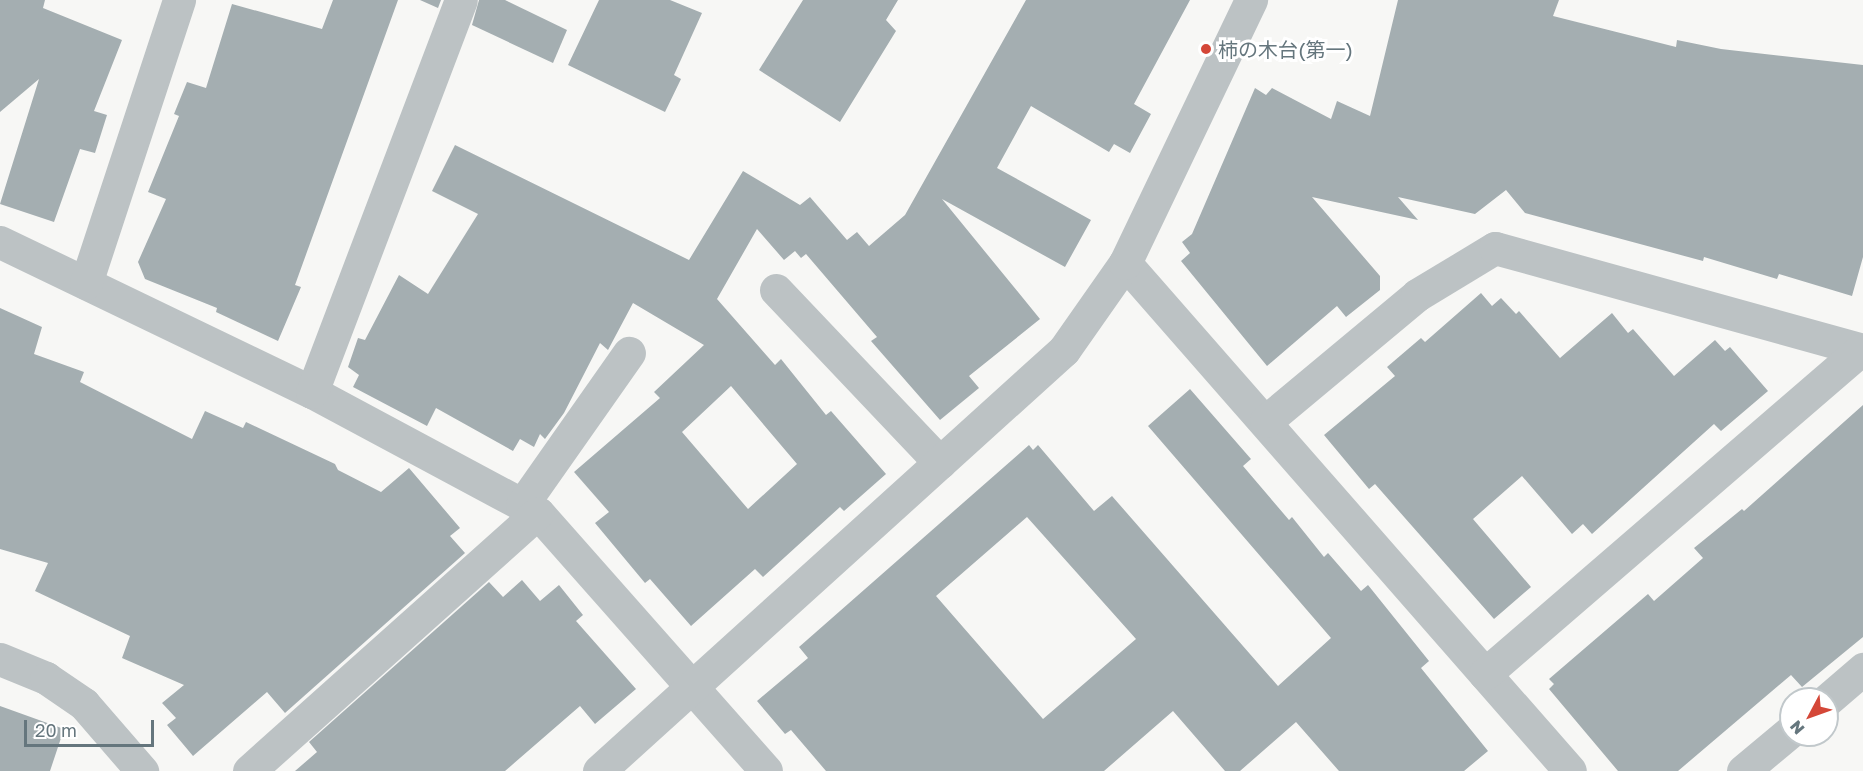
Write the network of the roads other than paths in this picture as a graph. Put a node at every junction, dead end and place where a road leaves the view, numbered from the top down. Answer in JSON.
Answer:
{"nodes":[{"id":1,"x":179,"y":0,"type":"edge"},
{"id":2,"x":461,"y":0,"type":"edge"},
{"id":3,"x":1251,"y":0,"type":"edge"},
{"id":4,"x":0,"y":242,"type":"edge"},
{"id":5,"x":1125,"y":263,"type":"junction"},
{"id":6,"x":86,"y":283,"type":"junction"},
{"id":7,"x":776,"y":290,"type":"dead end"},
{"id":8,"x":1862,"y":350,"type":"edge"},
{"id":9,"x":629,"y":353,"type":"dead end"},
{"id":10,"x":312,"y":392,"type":"junction"},
{"id":11,"x":1266,"y":421,"type":"junction"},
{"id":12,"x":940,"y":463,"type":"junction"},
{"id":13,"x":530,"y":509,"type":"junction"},
{"id":14,"x":0,"y":659,"type":"edge"},
{"id":15,"x":1863,"y":669,"type":"edge"},
{"id":16,"x":1485,"y":674,"type":"junction"},
{"id":17,"x":693,"y":689,"type":"junction"},
{"id":18,"x":1839,"y":690,"type":"edge"},
{"id":19,"x":1779,"y":741,"type":"edge"},
{"id":20,"x":142,"y":771,"type":"edge"},
{"id":21,"x":249,"y":771,"type":"edge"},
{"id":22,"x":599,"y":771,"type":"edge"},
{"id":23,"x":766,"y":771,"type":"edge"},
{"id":24,"x":1570,"y":771,"type":"edge"},
{"id":25,"x":1743,"y":771,"type":"edge"}],
"edges":[{"from":1,"to":6,"type":"street"},
{"from":2,"to":10,"type":"street"},
{"from":3,"to":5,"type":"street"},
{"from":4,"to":6,"type":"street"},
{"from":5,"to":11,"type":"street"},
{"from":5,"to":12,"type":"street"},
{"from":6,"to":10,"type":"street"},
{"from":7,"to":12,"type":"street"},
{"from":8,"to":11,"type":"street"},
{"from":8,"to":16,"type":"street"},
{"from":9,"to":13,"type":"street"},
{"from":10,"to":13,"type":"street"},
{"from":11,"to":16,"type":"street"},
{"from":12,"to":17,"type":"street"},
{"from":13,"to":17,"type":"street"},
{"from":13,"to":21,"type":"street"},
{"from":14,"to":20,"type":"street"},
{"from":15,"to":18,"type":"street"},
{"from":16,"to":24,"type":"street"},
{"from":17,"to":22,"type":"street"},
{"from":17,"to":23,"type":"street"},
{"from":19,"to":25,"type":"street"}]}
